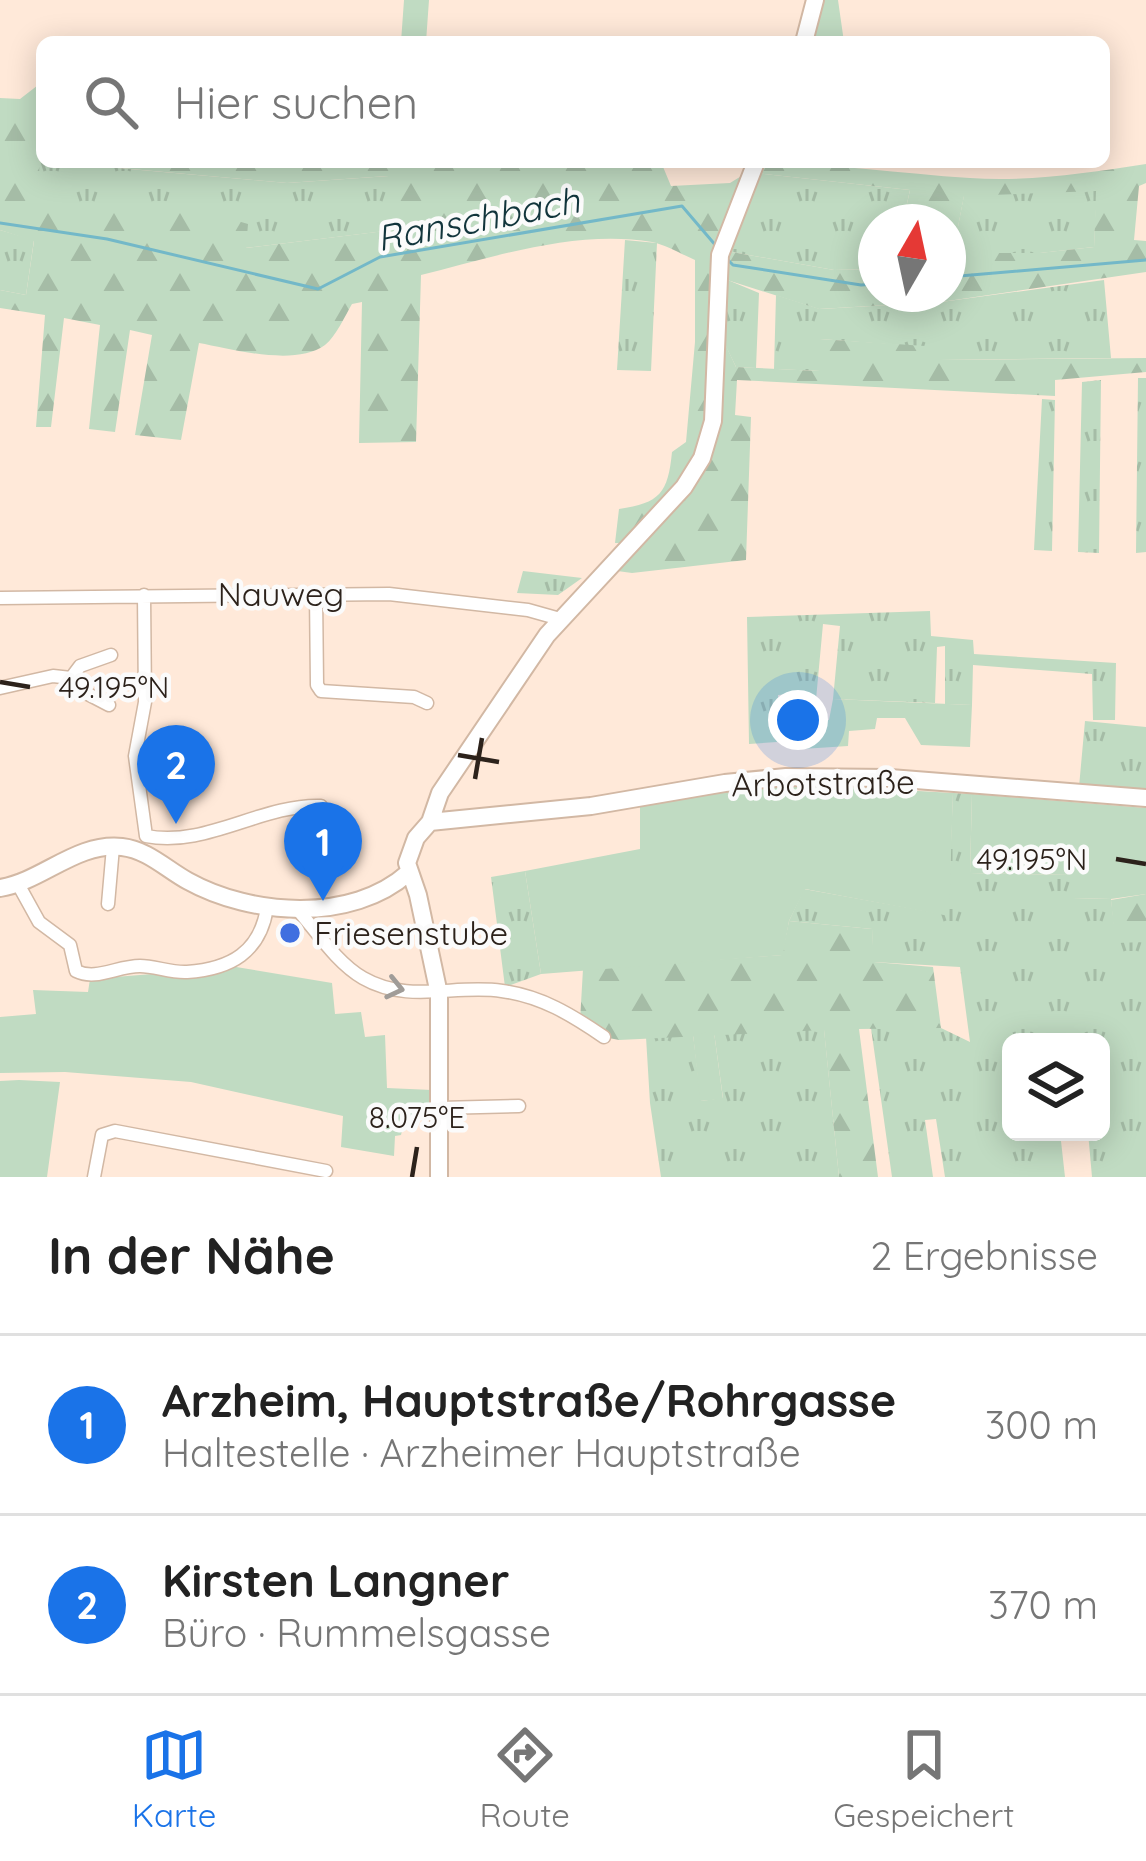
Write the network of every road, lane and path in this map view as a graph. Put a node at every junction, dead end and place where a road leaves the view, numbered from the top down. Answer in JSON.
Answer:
{"nodes":[{"id":1,"x":815,"y":0,"type":"edge"},
{"id":2,"x":806,"y":36,"type":"edge"},
{"id":3,"x":754,"y":168,"type":"edge"},
{"id":4,"x":316,"y":594,"type":"junction"},
{"id":5,"x":144,"y":595,"type":"junction"},
{"id":6,"x":0,"y":598,"type":"edge"},
{"id":7,"x":560,"y":619,"type":"junction"},
{"id":8,"x":111,"y":655,"type":"dead end"},
{"id":9,"x":71,"y":678,"type":"junction"},
{"id":10,"x":0,"y":688,"type":"edge"},
{"id":11,"x":428,"y":704,"type":"dead end"},
{"id":12,"x":110,"y":705,"type":"dead end"},
{"id":13,"x":1146,"y":798,"type":"edge"},
{"id":14,"x":321,"y":806,"type":"dead end"},
{"id":15,"x":430,"y":822,"type":"junction"},
{"id":16,"x":140,"y":843,"type":"junction"},
{"id":17,"x":113,"y":847,"type":"junction"},
{"id":18,"x":408,"y":873,"type":"junction"},
{"id":19,"x":9,"y":886,"type":"edge"},
{"id":20,"x":108,"y":904,"type":"dead end"},
{"id":21,"x":267,"y":908,"type":"junction"},
{"id":22,"x":298,"y":910,"type":"junction"},
{"id":23,"x":440,"y":994,"type":"junction"},
{"id":24,"x":604,"y":1036,"type":"dead end"},
{"id":25,"x":519,"y":1106,"type":"dead end"},
{"id":26,"x":440,"y":1108,"type":"junction"},
{"id":27,"x":329,"y":1154,"type":"dead end"},
{"id":28,"x":326,"y":1174,"type":"edge"},
{"id":29,"x":94,"y":1177,"type":"edge"},
{"id":30,"x":439,"y":1177,"type":"edge"}],
"edges":[{"from":1,"to":2,"type":"street"},
{"from":3,"to":7,"type":"street"},
{"from":4,"to":5,"type":"street","name":"Nauweg"},
{"from":4,"to":7,"type":"street","name":"Nauweg"},
{"from":4,"to":11,"type":"street"},
{"from":5,"to":6,"type":"street","name":"Nauweg"},
{"from":5,"to":16,"type":"street"},
{"from":7,"to":15,"type":"street"},
{"from":8,"to":9,"type":"street"},
{"from":9,"to":10,"type":"street"},
{"from":9,"to":12,"type":"street"},
{"from":13,"to":15,"type":"street","name":"Arbotstraße"},
{"from":14,"to":16,"type":"street"},
{"from":15,"to":18,"type":"street"},
{"from":16,"to":17,"type":"street"},
{"from":16,"to":21,"type":"street"},
{"from":17,"to":19,"type":"street"},
{"from":17,"to":20,"type":"street"},
{"from":18,"to":22,"type":"street"},
{"from":18,"to":23,"type":"street"},
{"from":19,"to":21,"type":"street"},
{"from":21,"to":22,"type":"street"},
{"from":22,"to":23,"type":"street","one_way":true},
{"from":23,"to":24,"type":"street"},
{"from":23,"to":26,"type":"street"},
{"from":25,"to":26,"type":"street"},
{"from":26,"to":30,"type":"street"},
{"from":27,"to":28,"type":"street"},
{"from":28,"to":29,"type":"street"}]}
